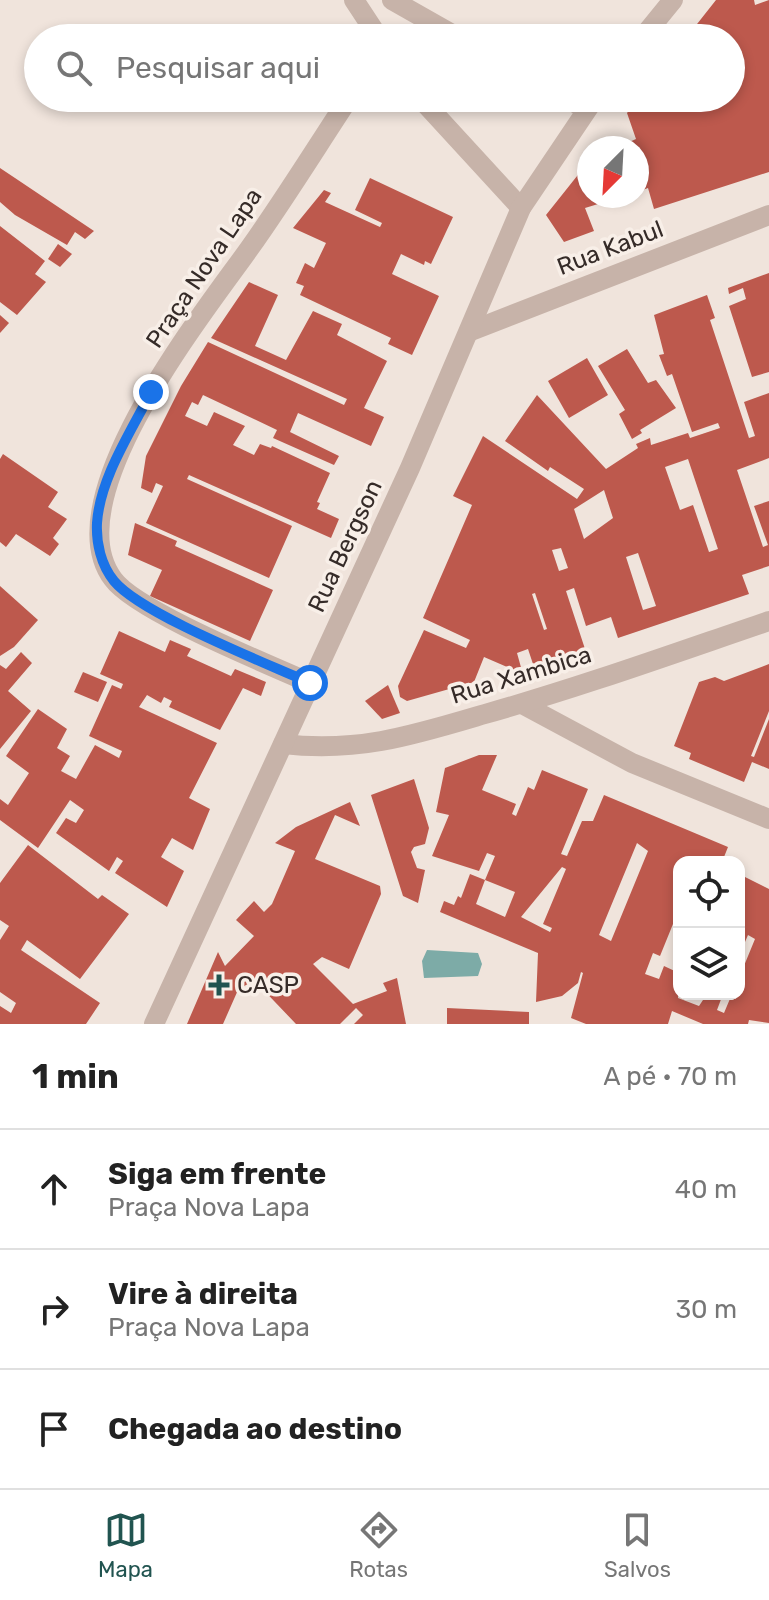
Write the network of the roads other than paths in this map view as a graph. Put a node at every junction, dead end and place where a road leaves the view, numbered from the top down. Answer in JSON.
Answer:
{"nodes":[{"id":1,"x":354,"y":0,"type":"edge"},
{"id":2,"x":392,"y":0,"type":"edge"},
{"id":3,"x":673,"y":0,"type":"edge"},
{"id":4,"x":370,"y":24,"type":"edge"},
{"id":5,"x":434,"y":24,"type":"edge"},
{"id":6,"x":653,"y":24,"type":"edge"},
{"id":7,"x":340,"y":112,"type":"edge"},
{"id":8,"x":433,"y":112,"type":"edge"},
{"id":9,"x":585,"y":112,"type":"edge"},
{"id":10,"x":521,"y":208,"type":"junction"},
{"id":11,"x":769,"y":215,"type":"edge"},
{"id":12,"x":471,"y":331,"type":"junction"},
{"id":13,"x":769,"y":621,"type":"edge"},
{"id":14,"x":310,"y":683,"type":"junction"},
{"id":15,"x":522,"y":704,"type":"junction"},
{"id":16,"x":283,"y":744,"type":"junction"},
{"id":17,"x":769,"y":819,"type":"edge"},
{"id":18,"x":154,"y":1024,"type":"edge"}],
"edges":[{"from":1,"to":4,"type":"street"},
{"from":2,"to":5,"type":"street"},
{"from":3,"to":6,"type":"street"},
{"from":7,"to":14,"type":"street","name":"Praça Nova Lapa"},
{"from":8,"to":10,"type":"street"},
{"from":9,"to":10,"type":"street","name":"Rua Bergson"},
{"from":10,"to":12,"type":"street","name":"Rua Bergson"},
{"from":11,"to":12,"type":"street","name":"Rua Kabul"},
{"from":12,"to":14,"type":"street","name":"Rua Bergson"},
{"from":13,"to":15,"type":"street","name":"Rua Xambica"},
{"from":14,"to":16,"type":"street","name":"Rua Bergson"},
{"from":15,"to":16,"type":"street","name":"Rua Xambica"},
{"from":15,"to":17,"type":"street"},
{"from":16,"to":18,"type":"street","name":"Rua Bergson"}]}
